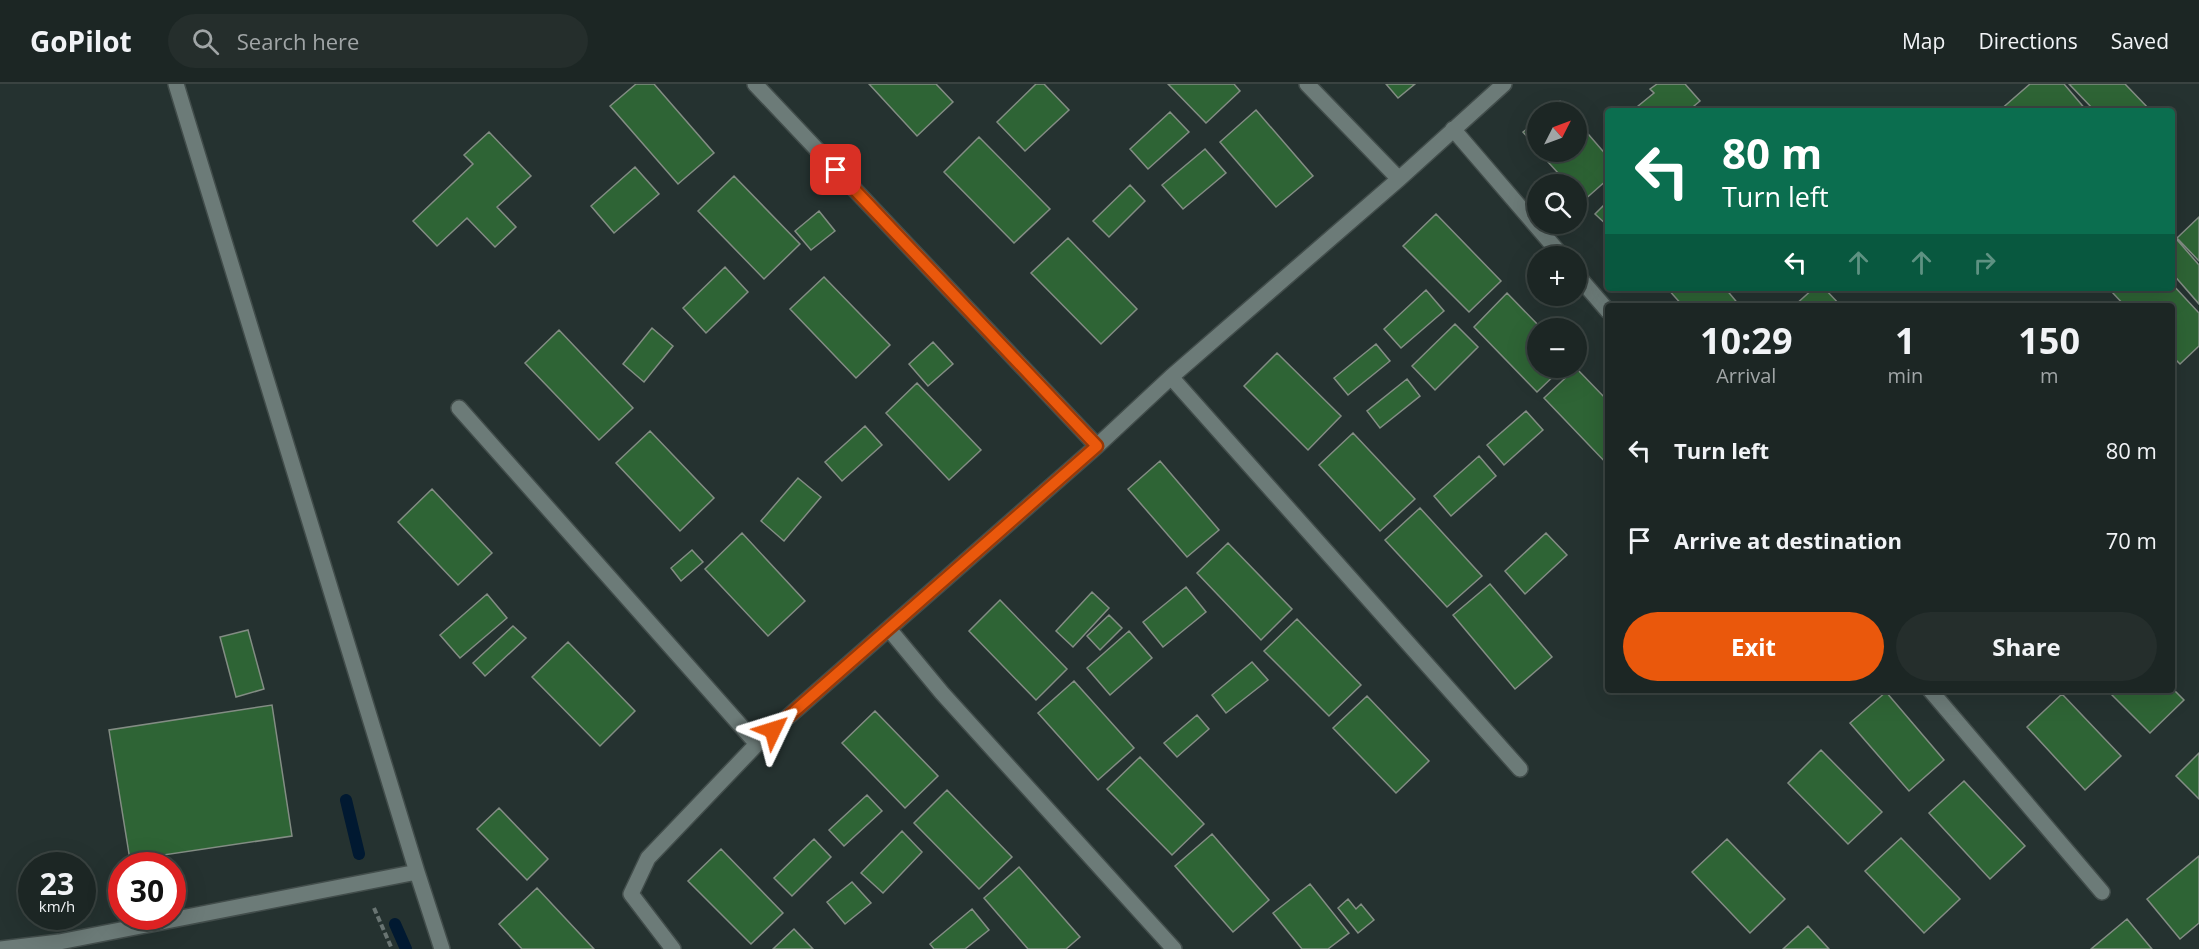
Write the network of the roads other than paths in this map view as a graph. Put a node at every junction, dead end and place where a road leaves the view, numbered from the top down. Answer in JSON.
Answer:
{"nodes":[{"id":1,"x":176,"y":84,"type":"edge"},
{"id":2,"x":755,"y":84,"type":"edge"},
{"id":3,"x":1307,"y":84,"type":"edge"},
{"id":4,"x":1504,"y":84,"type":"edge"},
{"id":5,"x":1453,"y":129,"type":"junction"},
{"id":6,"x":1399,"y":179,"type":"junction"},
{"id":7,"x":1553,"y":246,"type":"edge"},
{"id":8,"x":1587,"y":287,"type":"edge"},
{"id":9,"x":1605,"y":308,"type":"edge"},
{"id":10,"x":1171,"y":377,"type":"junction"},
{"id":11,"x":459,"y":408,"type":"dead end"},
{"id":12,"x":1097,"y":446,"type":"junction"},
{"id":13,"x":889,"y":629,"type":"junction"},
{"id":14,"x":1933,"y":693,"type":"edge"},
{"id":15,"x":757,"y":744,"type":"junction"},
{"id":16,"x":1520,"y":769,"type":"dead end"},
{"id":17,"x":417,"y":872,"type":"junction"},
{"id":18,"x":2102,"y":892,"type":"dead end"},
{"id":19,"x":59,"y":945,"type":"edge"},
{"id":20,"x":0,"y":949,"type":"edge"},
{"id":21,"x":442,"y":949,"type":"edge"},
{"id":22,"x":673,"y":949,"type":"edge"},
{"id":23,"x":1174,"y":949,"type":"edge"}],
"edges":[{"from":1,"to":17,"type":"street"},
{"from":2,"to":12,"type":"street"},
{"from":3,"to":6,"type":"street"},
{"from":4,"to":5,"type":"street"},
{"from":5,"to":6,"type":"street"},
{"from":5,"to":7,"type":"street"},
{"from":6,"to":10,"type":"street"},
{"from":8,"to":9,"type":"street"},
{"from":10,"to":12,"type":"street"},
{"from":10,"to":16,"type":"street"},
{"from":11,"to":15,"type":"street"},
{"from":12,"to":13,"type":"street"},
{"from":13,"to":15,"type":"street"},
{"from":13,"to":23,"type":"street"},
{"from":14,"to":18,"type":"street"},
{"from":15,"to":22,"type":"street"},
{"from":17,"to":19,"type":"street"},
{"from":17,"to":21,"type":"street"},
{"from":19,"to":20,"type":"street"}]}
